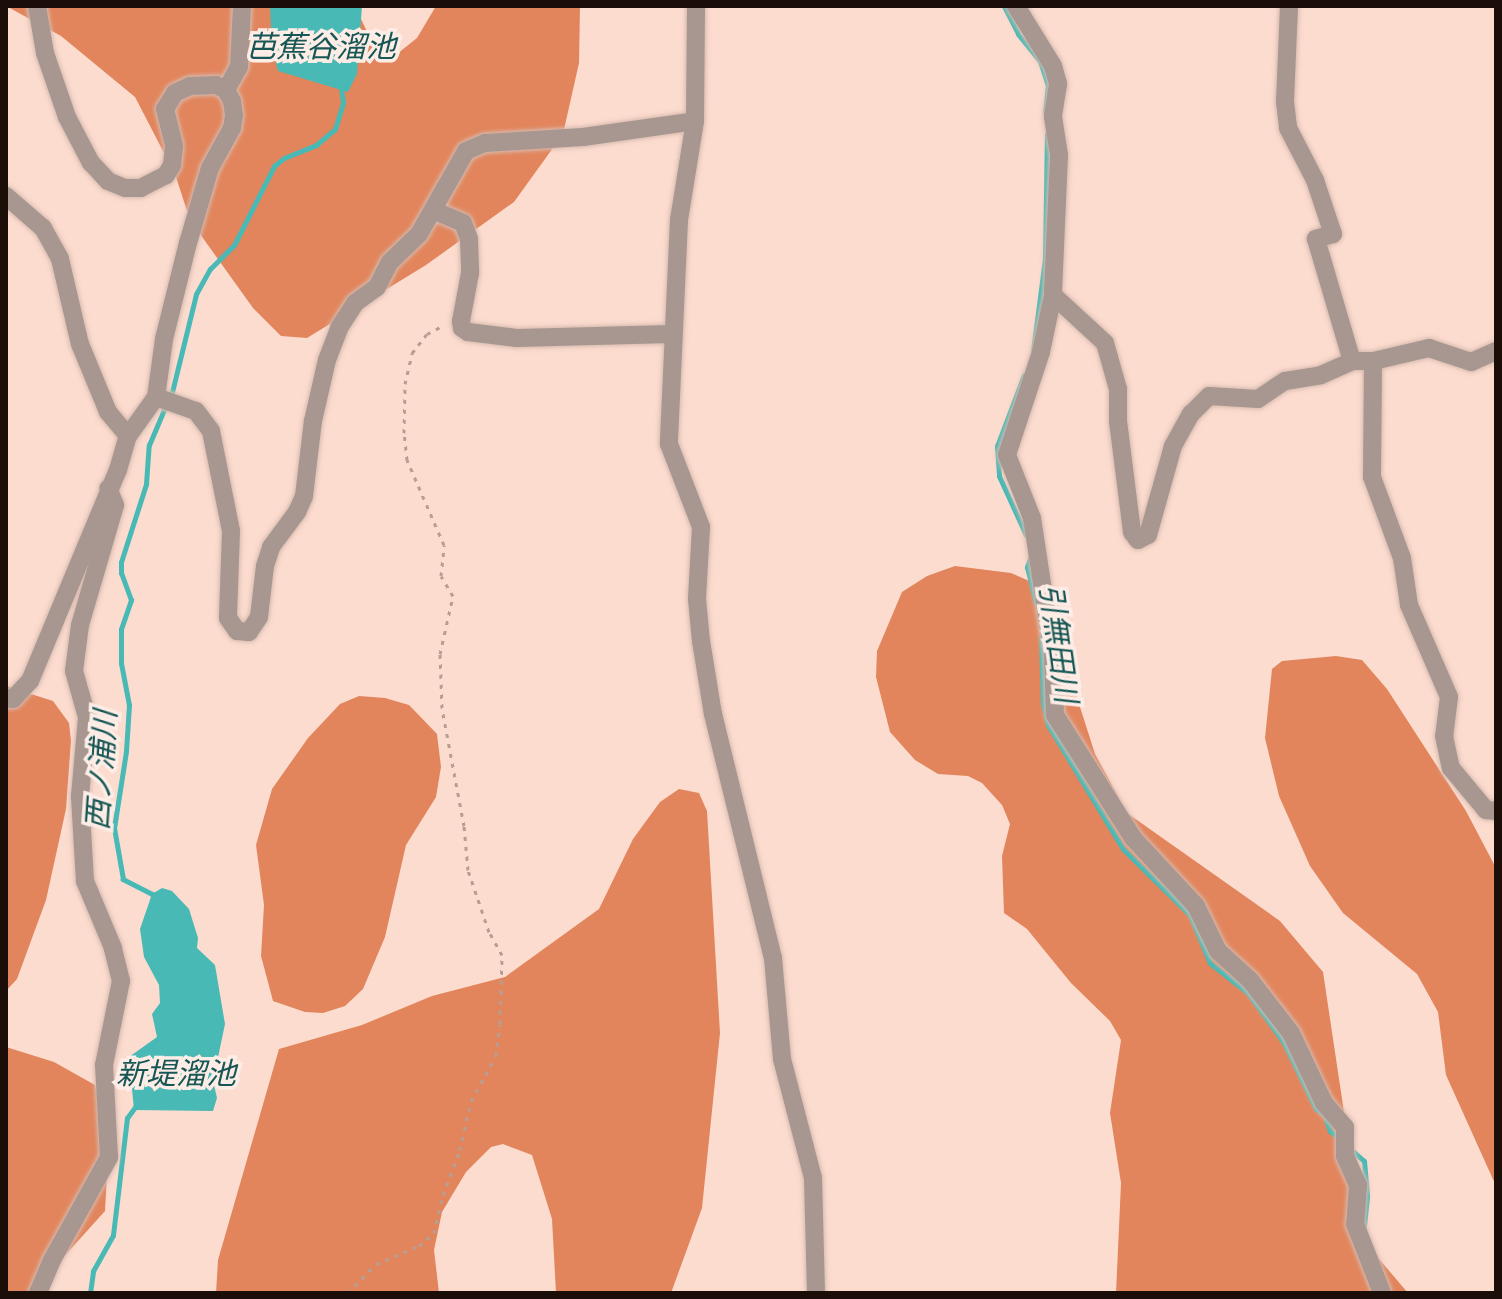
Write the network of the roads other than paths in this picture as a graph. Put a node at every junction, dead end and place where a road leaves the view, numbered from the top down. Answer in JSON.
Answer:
{"nodes":[{"id":1,"x":37,"y":6,"type":"edge"},
{"id":2,"x":242,"y":6,"type":"edge"},
{"id":3,"x":696,"y":6,"type":"edge"},
{"id":4,"x":1016,"y":6,"type":"edge"},
{"id":5,"x":1289,"y":6,"type":"edge"},
{"id":6,"x":226,"y":90,"type":"junction"},
{"id":7,"x":695,"y":121,"type":"junction"},
{"id":8,"x":6,"y":196,"type":"edge"},
{"id":9,"x":435,"y":211,"type":"junction"},
{"id":10,"x":1053,"y":295,"type":"junction"},
{"id":11,"x":672,"y":334,"type":"junction"},
{"id":12,"x":1496,"y":351,"type":"edge"},
{"id":13,"x":1352,"y":361,"type":"junction"},
{"id":14,"x":1373,"y":361,"type":"junction"},
{"id":15,"x":156,"y":397,"type":"junction"},
{"id":16,"x":128,"y":436,"type":"junction"},
{"id":17,"x":108,"y":488,"type":"junction"},
{"id":18,"x":6,"y":698,"type":"edge"},
{"id":19,"x":1496,"y":811,"type":"edge"},
{"id":20,"x":38,"y":1293,"type":"edge"},
{"id":21,"x":816,"y":1293,"type":"edge"},
{"id":22,"x":1382,"y":1293,"type":"edge"}],
"edges":[{"from":1,"to":6,"type":"street"},
{"from":2,"to":6,"type":"street"},
{"from":3,"to":7,"type":"street"},
{"from":4,"to":10,"type":"street"},
{"from":5,"to":13,"type":"street"},
{"from":6,"to":15,"type":"street"},
{"from":7,"to":9,"type":"street"},
{"from":7,"to":11,"type":"street"},
{"from":8,"to":16,"type":"street"},
{"from":9,"to":11,"type":"street"},
{"from":9,"to":15,"type":"street"},
{"from":10,"to":13,"type":"street"},
{"from":10,"to":22,"type":"street"},
{"from":11,"to":21,"type":"street"},
{"from":12,"to":14,"type":"street"},
{"from":13,"to":14,"type":"street"},
{"from":14,"to":19,"type":"street"},
{"from":15,"to":16,"type":"street"},
{"from":16,"to":17,"type":"street"},
{"from":17,"to":18,"type":"street"},
{"from":17,"to":20,"type":"street"}]}
